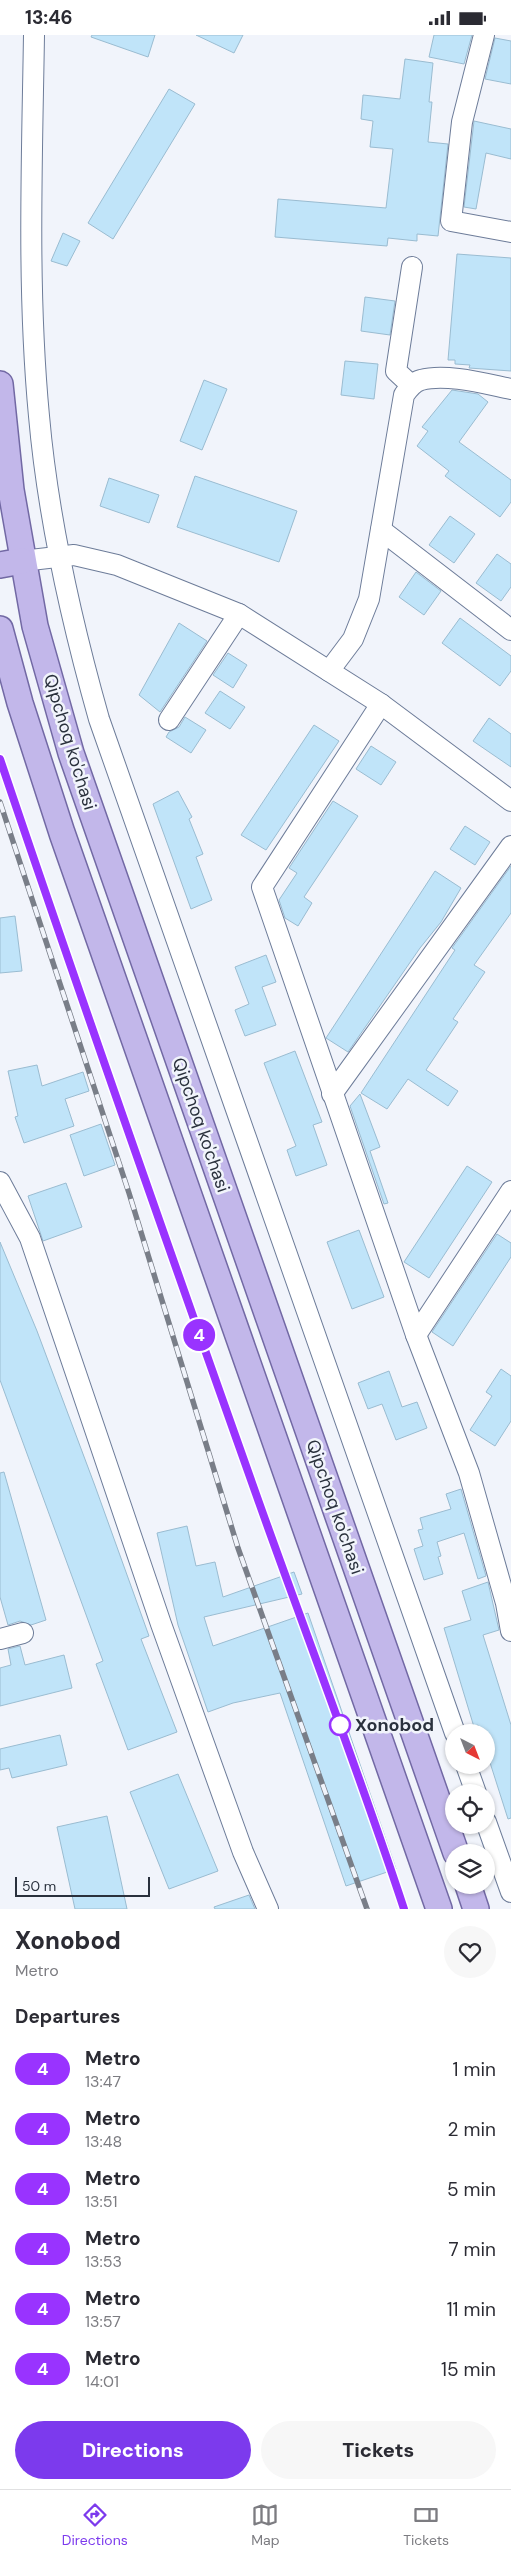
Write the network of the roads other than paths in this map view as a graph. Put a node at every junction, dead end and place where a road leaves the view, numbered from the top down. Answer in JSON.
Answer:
{"nodes":[{"id":1,"x":34,"y":35,"type":"edge"},
{"id":2,"x":484,"y":35,"type":"edge"},
{"id":3,"x":511,"y":232,"type":"edge"},
{"id":4,"x":412,"y":267,"type":"dead end"},
{"id":5,"x":0,"y":384,"type":"edge"},
{"id":6,"x":411,"y":385,"type":"junction"},
{"id":7,"x":511,"y":389,"type":"edge"},
{"id":8,"x":4,"y":469,"type":"edge"},
{"id":9,"x":381,"y":530,"type":"junction"},
{"id":10,"x":59,"y":556,"type":"junction"},
{"id":11,"x":11,"y":563,"type":"edge"},
{"id":12,"x":239,"y":614,"type":"junction"},
{"id":13,"x":0,"y":629,"type":"edge"},
{"id":14,"x":511,"y":630,"type":"edge"},
{"id":15,"x":329,"y":671,"type":"junction"},
{"id":16,"x":381,"y":704,"type":"junction"},
{"id":17,"x":169,"y":720,"type":"dead end"},
{"id":18,"x":511,"y":801,"type":"edge"},
{"id":19,"x":511,"y":846,"type":"edge"},
{"id":20,"x":332,"y":1094,"type":"junction"},
{"id":21,"x":0,"y":1182,"type":"edge"},
{"id":22,"x":511,"y":1191,"type":"edge"},
{"id":23,"x":416,"y":1335,"type":"junction"},
{"id":24,"x":508,"y":1599,"type":"edge"},
{"id":25,"x":511,"y":1631,"type":"edge"},
{"id":26,"x":23,"y":1633,"type":"dead end"},
{"id":27,"x":0,"y":1639,"type":"edge"},
{"id":28,"x":452,"y":1724,"type":"edge"},
{"id":29,"x":490,"y":1834,"type":"edge"},
{"id":30,"x":453,"y":1844,"type":"edge"},
{"id":31,"x":511,"y":1892,"type":"edge"},
{"id":32,"x":471,"y":1894,"type":"edge"},
{"id":33,"x":268,"y":1909,"type":"edge"},
{"id":34,"x":439,"y":1909,"type":"edge"},
{"id":35,"x":476,"y":1909,"type":"edge"}],
"edges":[{"from":1,"to":10,"type":"street"},
{"from":2,"to":3,"type":"street"},
{"from":4,"to":6,"type":"street"},
{"from":5,"to":8,"type":"main road","name":"Qipchoq ko'chasi"},
{"from":6,"to":7,"type":"street"},
{"from":6,"to":9,"type":"street"},
{"from":8,"to":11,"type":"main road","name":"Qipchoq ko'chasi"},
{"from":9,"to":14,"type":"street"},
{"from":9,"to":15,"type":"street"},
{"from":10,"to":11,"type":"street"},
{"from":10,"to":12,"type":"street"},
{"from":10,"to":28,"type":"street"},
{"from":11,"to":30,"type":"main road","name":"Qipchoq ko'chasi"},
{"from":12,"to":15,"type":"street"},
{"from":12,"to":17,"type":"street"},
{"from":13,"to":34,"type":"main road","name":"Qipchoq ko'chasi"},
{"from":15,"to":16,"type":"street"},
{"from":16,"to":18,"type":"street"},
{"from":16,"to":20,"type":"street"},
{"from":19,"to":20,"type":"street"},
{"from":20,"to":23,"type":"street"},
{"from":21,"to":33,"type":"street"},
{"from":22,"to":23,"type":"street"},
{"from":23,"to":24,"type":"street"},
{"from":24,"to":25,"type":"street"},
{"from":26,"to":27,"type":"street"},
{"from":29,"to":31,"type":"street"},
{"from":32,"to":35,"type":"main road"}]}
